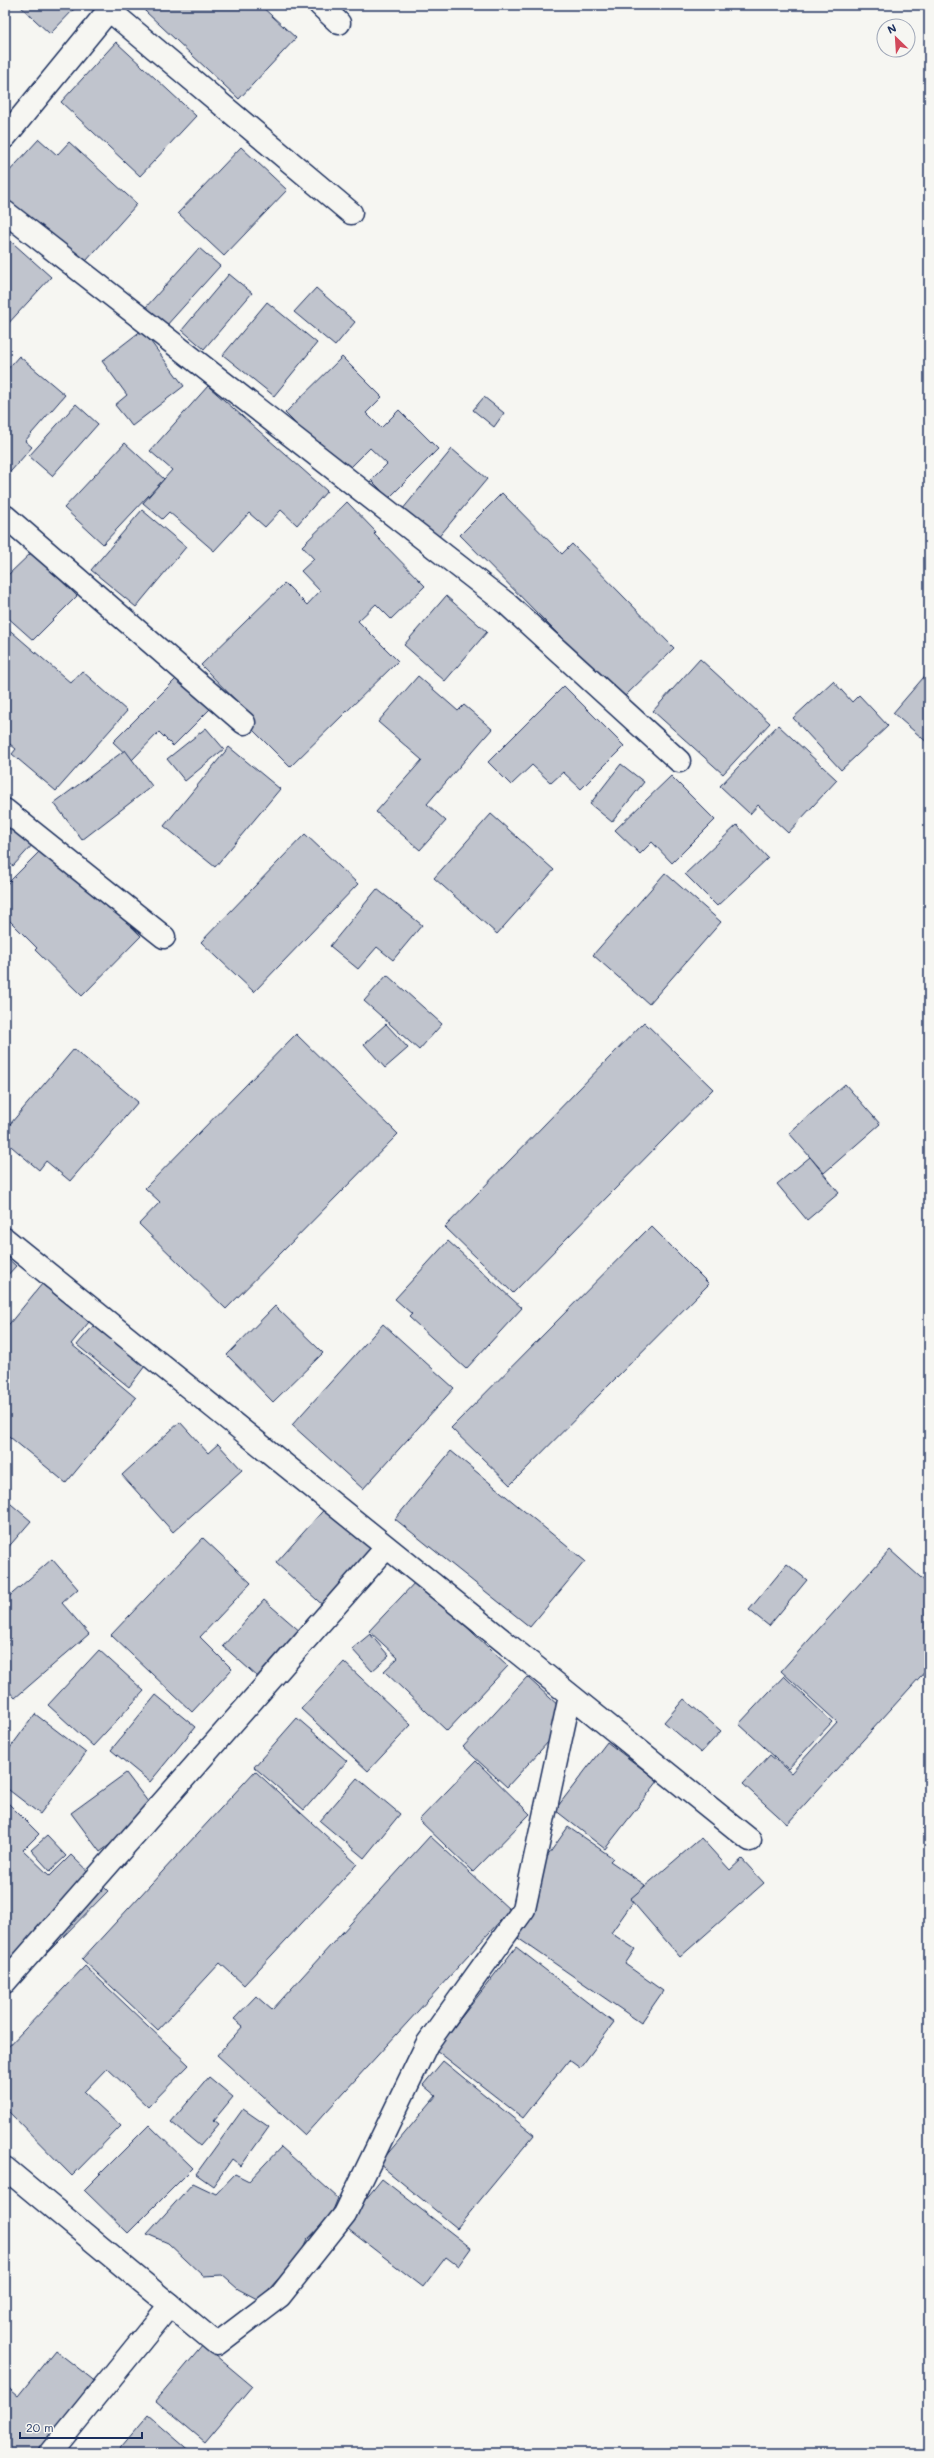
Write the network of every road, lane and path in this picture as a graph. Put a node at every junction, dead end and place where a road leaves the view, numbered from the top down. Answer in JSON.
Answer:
{"nodes":[{"id":1,"x":320,"y":5,"type":"edge"},
{"id":2,"x":111,"y":8,"type":"edge"},
{"id":3,"x":339,"y":23,"type":"dead end"},
{"id":4,"x":5,"y":137,"type":"edge"},
{"id":5,"x":5,"y":212,"type":"edge"},
{"id":6,"x":351,"y":213,"type":"dead end"},
{"id":7,"x":5,"y":516,"type":"edge"},
{"id":8,"x":244,"y":723,"type":"dead end"},
{"id":9,"x":679,"y":760,"type":"dead end"},
{"id":10,"x":5,"y":810,"type":"edge"},
{"id":11,"x":164,"y":937,"type":"dead end"},
{"id":12,"x":5,"y":1239,"type":"edge"},
{"id":13,"x":386,"y":1548,"type":"junction"},
{"id":14,"x":570,"y":1696,"type":"junction"},
{"id":15,"x":750,"y":1840,"type":"dead end"},
{"id":16,"x":5,"y":1982,"type":"edge"},
{"id":17,"x":5,"y":2168,"type":"edge"},
{"id":18,"x":170,"y":2305,"type":"junction"},
{"id":19,"x":50,"y":2453,"type":"edge"}],
"edges":[{"from":1,"to":3,"type":"street"},
{"from":2,"to":4,"type":"street"},
{"from":2,"to":6,"type":"street"},
{"from":5,"to":9,"type":"street"},
{"from":7,"to":8,"type":"street"},
{"from":10,"to":11,"type":"street"},
{"from":12,"to":13,"type":"street"},
{"from":13,"to":14,"type":"street"},
{"from":13,"to":16,"type":"street"},
{"from":14,"to":15,"type":"street"},
{"from":14,"to":18,"type":"street"},
{"from":17,"to":18,"type":"street"},
{"from":18,"to":19,"type":"street"}]}
